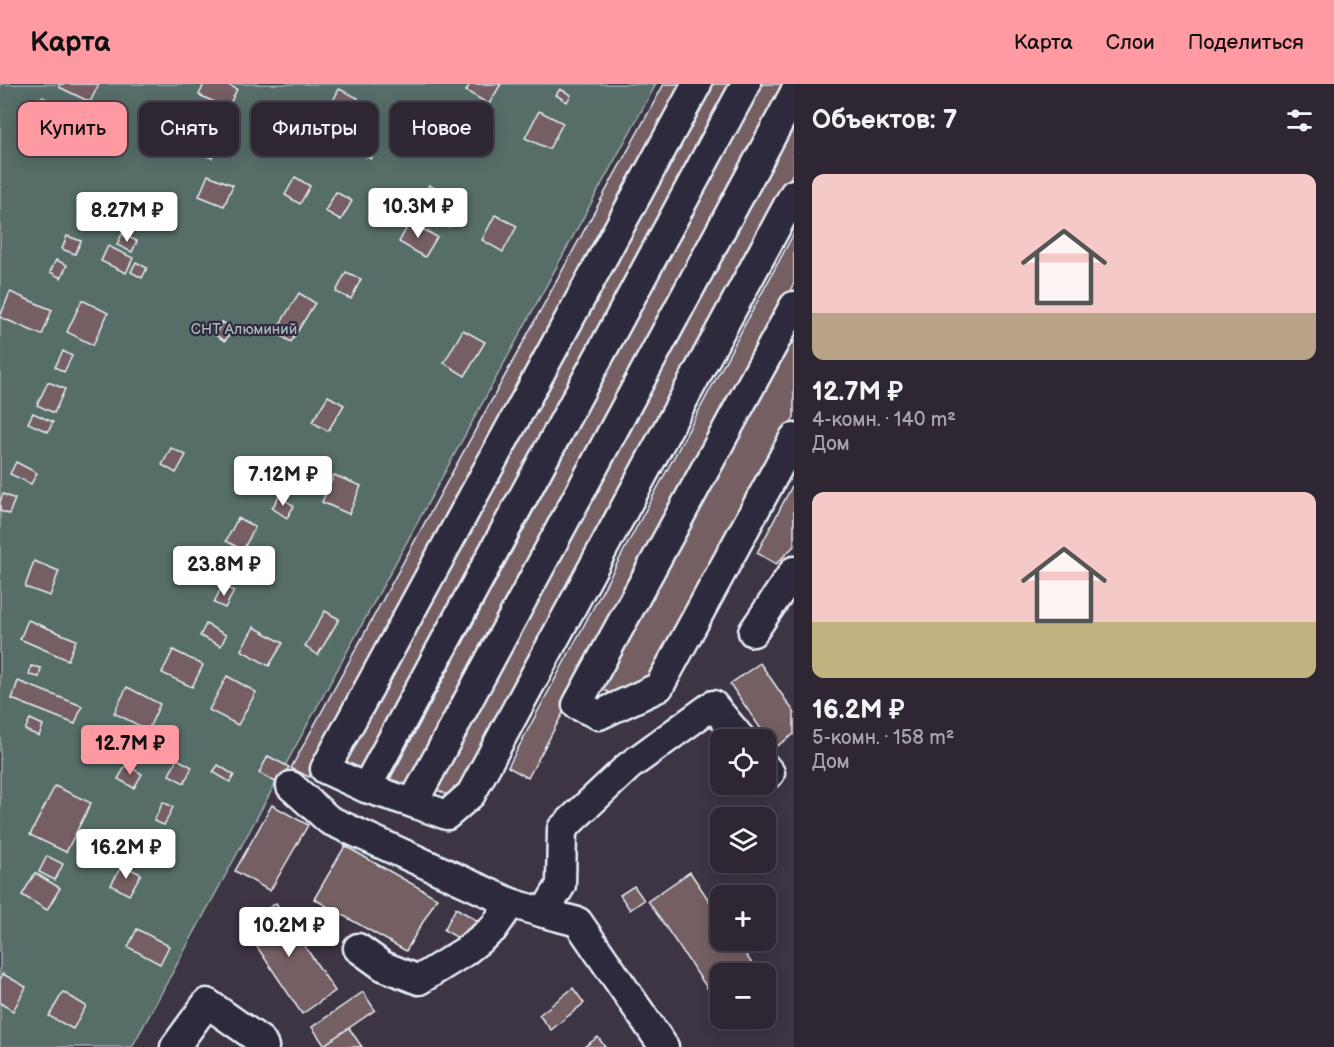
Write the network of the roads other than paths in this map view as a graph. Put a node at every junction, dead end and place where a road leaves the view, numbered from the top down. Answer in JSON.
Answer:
{"nodes":[{"id":1,"x":697,"y":84,"type":"edge"},
{"id":2,"x":746,"y":84,"type":"edge"},
{"id":3,"x":794,"y":93,"type":"edge"},
{"id":4,"x":794,"y":194,"type":"edge"},
{"id":5,"x":794,"y":306,"type":"edge"},
{"id":6,"x":794,"y":438,"type":"edge"},
{"id":7,"x":794,"y":571,"type":"edge"},
{"id":8,"x":753,"y":632,"type":"dead end"},
{"id":9,"x":733,"y":729,"type":"edge"},
{"id":10,"x":291,"y":786,"type":"dead end"},
{"id":11,"x":366,"y":788,"type":"junction"},
{"id":12,"x":413,"y":803,"type":"junction"},
{"id":13,"x":512,"y":903,"type":"junction"},
{"id":14,"x":544,"y":913,"type":"junction"},
{"id":15,"x":358,"y":948,"type":"dead end"},
{"id":16,"x":654,"y":1044,"type":"edge"},
{"id":17,"x":175,"y":1047,"type":"edge"},
{"id":18,"x":264,"y":1047,"type":"edge"}],
"edges":[{"from":1,"to":11,"type":"street"},
{"from":2,"to":11,"type":"street"},
{"from":3,"to":12,"type":"street"},
{"from":4,"to":12,"type":"street"},
{"from":5,"to":6,"type":"street"},
{"from":7,"to":8,"type":"street"},
{"from":9,"to":14,"type":"street"},
{"from":10,"to":13,"type":"street"},
{"from":11,"to":12,"type":"street"},
{"from":13,"to":14,"type":"street"},
{"from":13,"to":15,"type":"street"},
{"from":14,"to":16,"type":"street"},
{"from":17,"to":18,"type":"street"}]}
